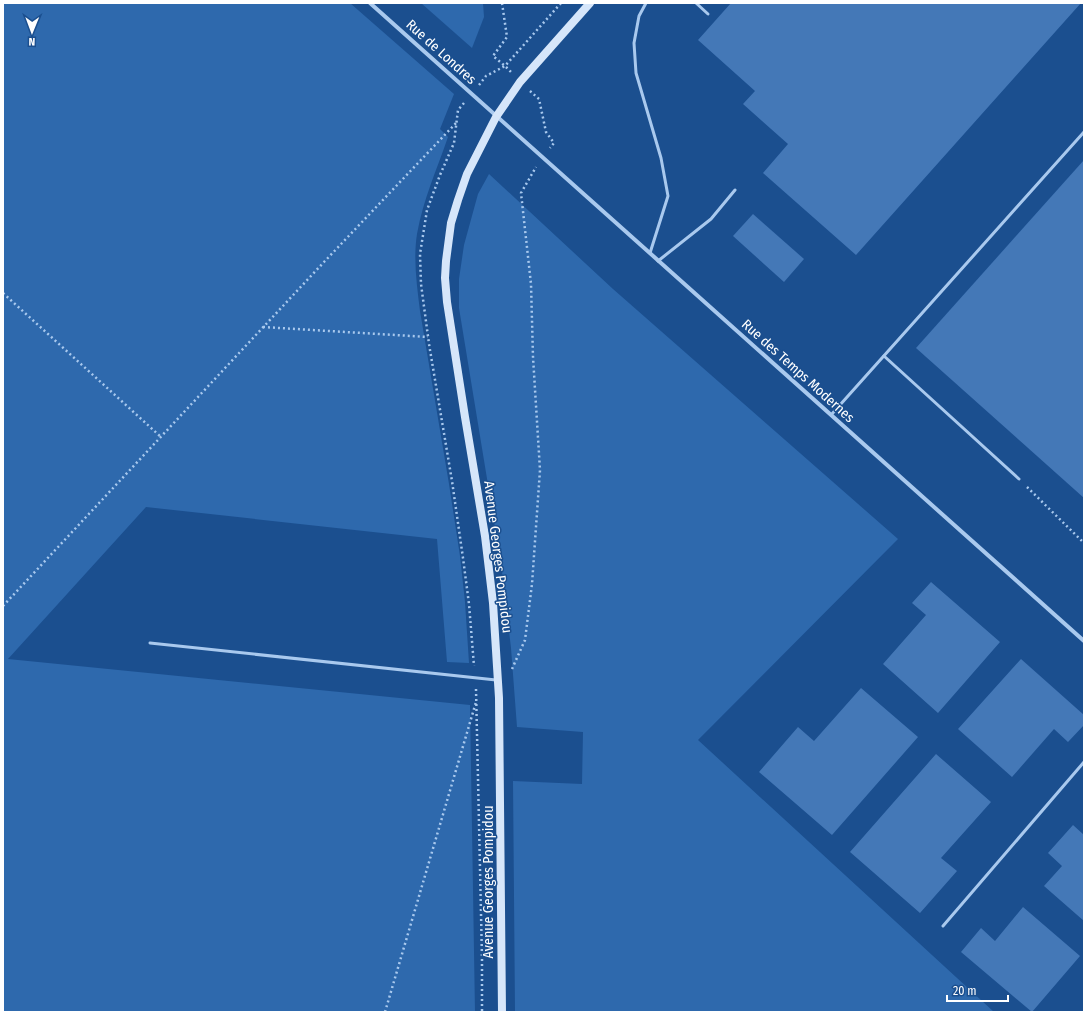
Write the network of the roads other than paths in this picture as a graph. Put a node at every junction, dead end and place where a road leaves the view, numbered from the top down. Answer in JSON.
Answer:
{"nodes":[{"id":1,"x":370,"y":3,"type":"edge"},
{"id":2,"x":590,"y":3,"type":"edge"},
{"id":3,"x":646,"y":3,"type":"edge"},
{"id":4,"x":696,"y":3,"type":"edge"},
{"id":5,"x":708,"y":14,"type":"dead end"},
{"id":6,"x":496,"y":117,"type":"junction"},
{"id":7,"x":1084,"y":132,"type":"edge"},
{"id":8,"x":735,"y":190,"type":"dead end"},
{"id":9,"x":650,"y":253,"type":"junction"},
{"id":10,"x":658,"y":261,"type":"junction"},
{"id":11,"x":884,"y":356,"type":"junction"},
{"id":12,"x":831,"y":415,"type":"junction"},
{"id":13,"x":1019,"y":479,"type":"road end"},
{"id":14,"x":1084,"y":641,"type":"edge"},
{"id":15,"x":150,"y":643,"type":"dead end"},
{"id":16,"x":498,"y":680,"type":"junction"},
{"id":17,"x":1084,"y":762,"type":"edge"},
{"id":18,"x":943,"y":926,"type":"dead end"},
{"id":19,"x":502,"y":1012,"type":"edge"}],
"edges":[{"from":1,"to":6,"type":"street","name":"Rue de Londres"},
{"from":2,"to":6,"type":"main road","name":"Avenue Georges Pompidou"},
{"from":3,"to":9,"type":"lane"},
{"from":4,"to":5,"type":"lane"},
{"from":6,"to":9,"type":"street","name":"Rue des Temps Modernes"},
{"from":6,"to":16,"type":"main road","name":"Avenue Georges Pompidou"},
{"from":7,"to":11,"type":"lane"},
{"from":8,"to":10,"type":"lane"},
{"from":9,"to":10,"type":"street","name":"Rue des Temps Modernes"},
{"from":10,"to":12,"type":"street","name":"Rue des Temps Modernes"},
{"from":11,"to":12,"type":"lane"},
{"from":11,"to":13,"type":"lane"},
{"from":12,"to":14,"type":"street","name":"Rue des Temps Modernes"},
{"from":15,"to":16,"type":"lane"},
{"from":16,"to":19,"type":"main road","name":"Avenue Georges Pompidou"},
{"from":17,"to":18,"type":"lane"}]}
